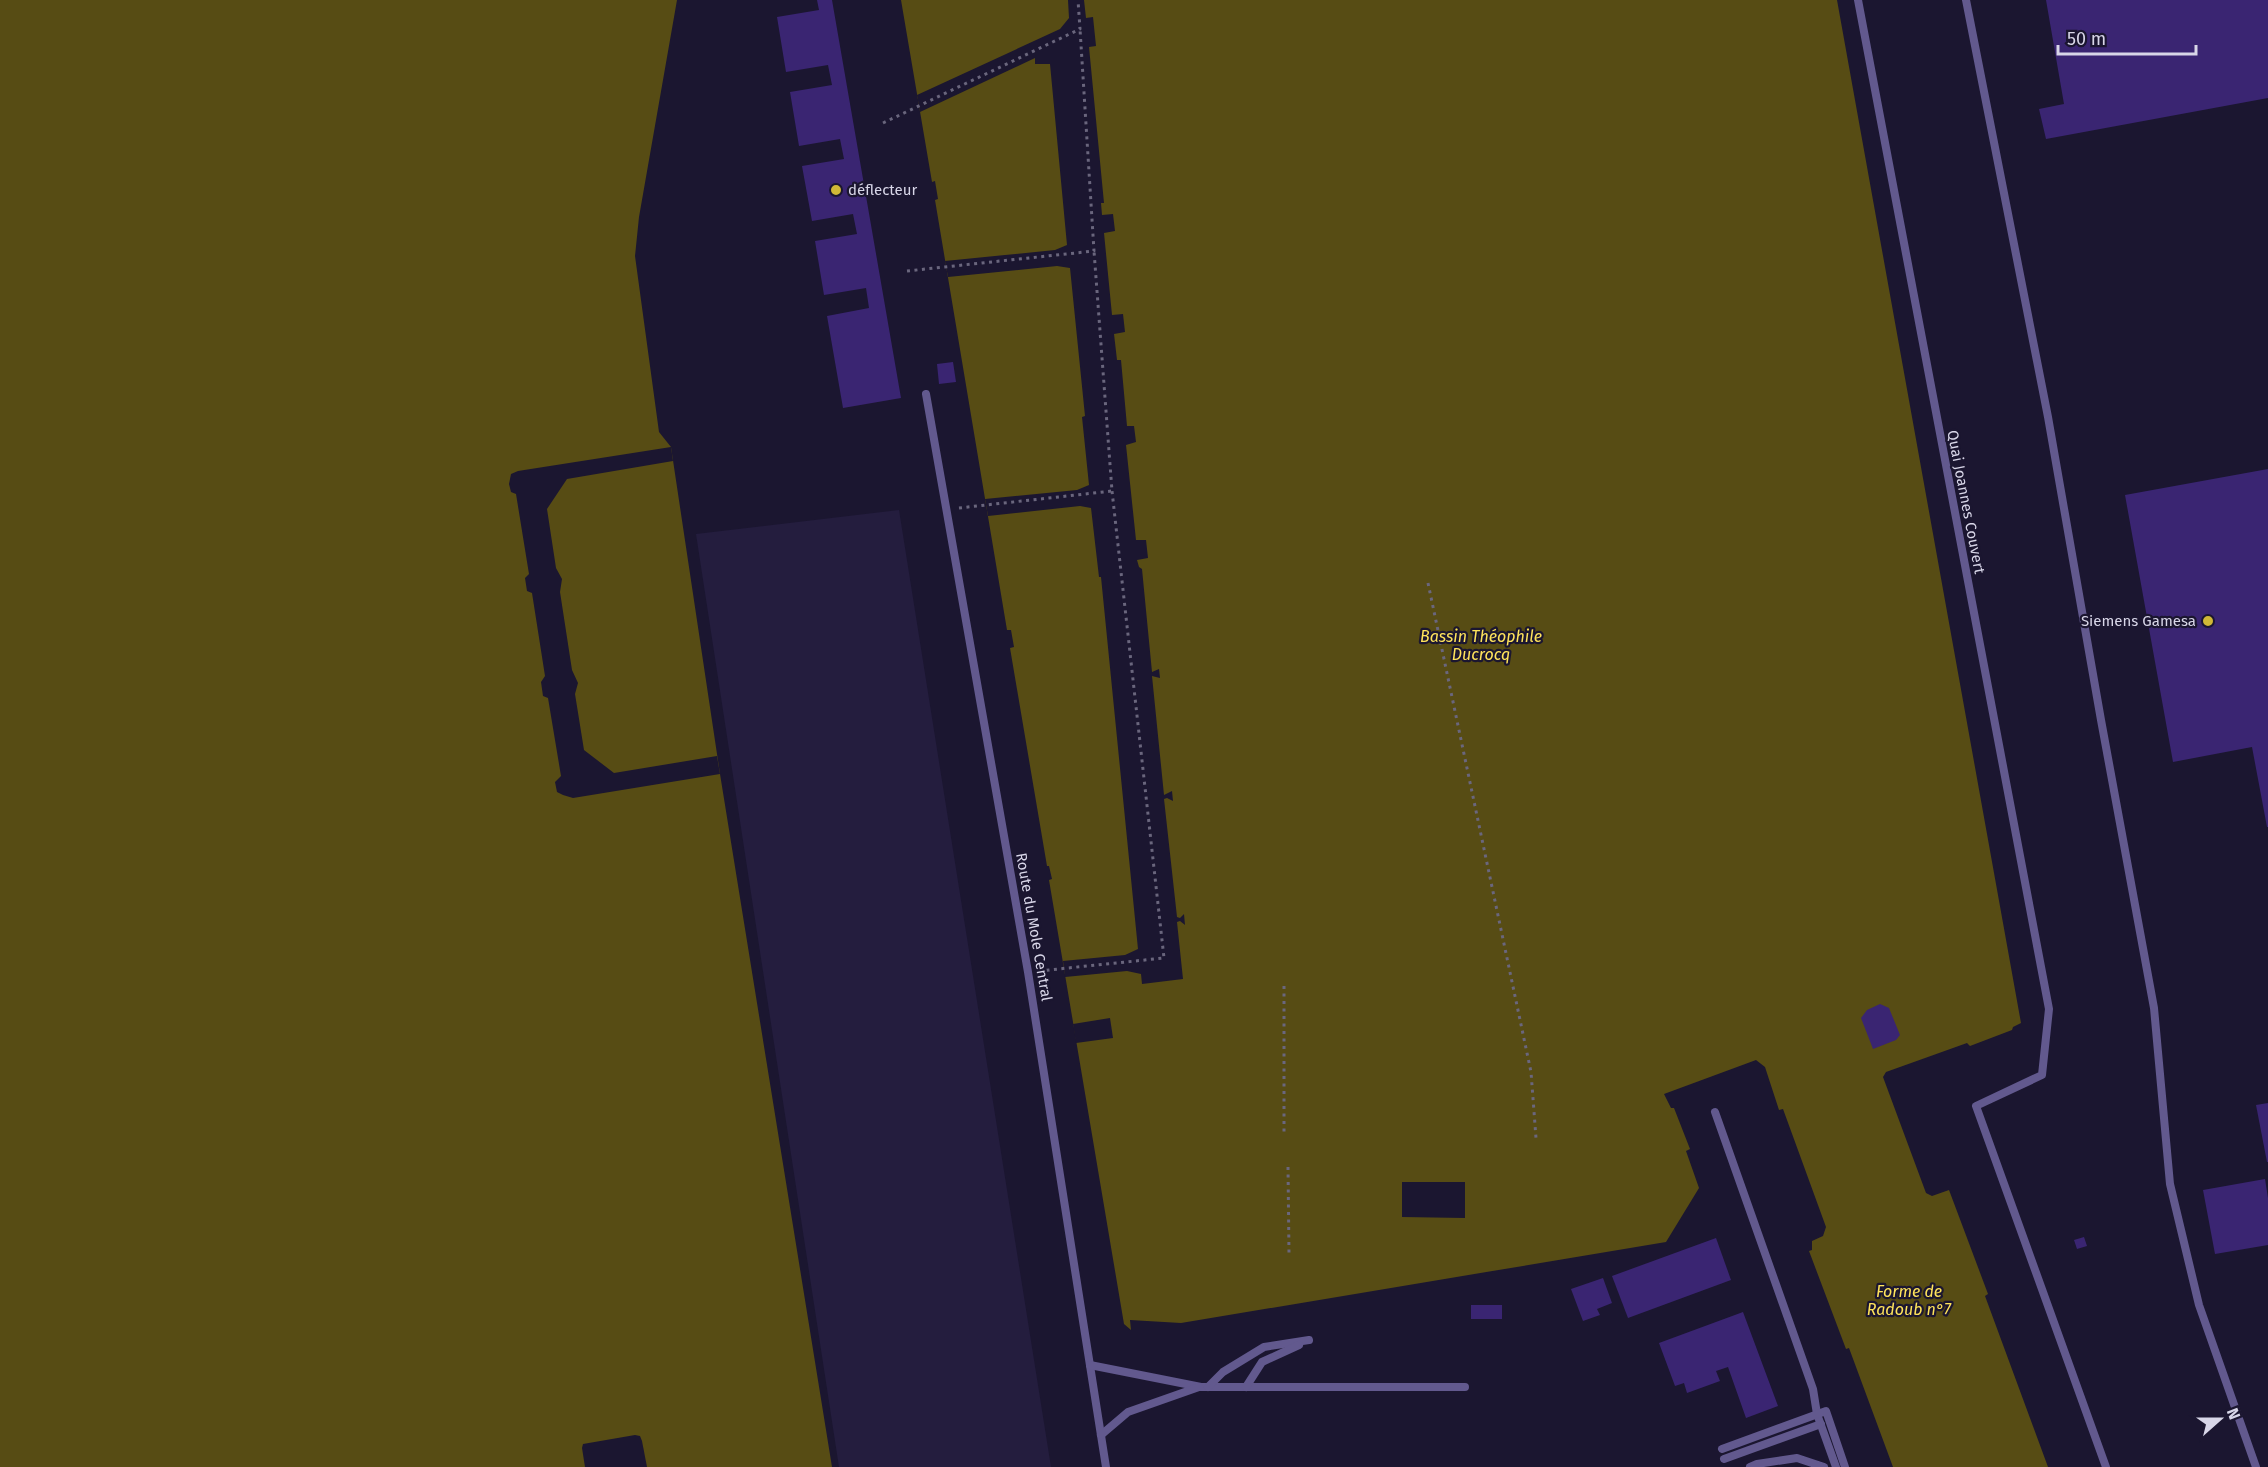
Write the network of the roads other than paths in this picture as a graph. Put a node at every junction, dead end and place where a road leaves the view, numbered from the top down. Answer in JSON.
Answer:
{"nodes":[{"id":1,"x":1858,"y":0,"type":"edge"},
{"id":2,"x":1966,"y":0,"type":"edge"},
{"id":3,"x":926,"y":394,"type":"dead end"},
{"id":4,"x":1715,"y":1112,"type":"dead end"},
{"id":5,"x":1090,"y":1365,"type":"junction"},
{"id":6,"x":1204,"y":1387,"type":"junction"},
{"id":7,"x":1246,"y":1387,"type":"junction"},
{"id":8,"x":1465,"y":1387,"type":"dead end"},
{"id":9,"x":1813,"y":1389,"type":"junction"},
{"id":10,"x":1826,"y":1410,"type":"junction"},
{"id":11,"x":1817,"y":1414,"type":"junction"},
{"id":12,"x":1821,"y":1424,"type":"junction"},
{"id":13,"x":1101,"y":1436,"type":"junction"},
{"id":14,"x":1722,"y":1449,"type":"dead end"},
{"id":15,"x":1724,"y":1459,"type":"dead end"},
{"id":16,"x":1106,"y":1467,"type":"edge"},
{"id":17,"x":1750,"y":1467,"type":"edge"},
{"id":18,"x":1824,"y":1467,"type":"edge"},
{"id":19,"x":1836,"y":1467,"type":"edge"},
{"id":20,"x":1845,"y":1467,"type":"edge"},
{"id":21,"x":2106,"y":1467,"type":"edge"},
{"id":22,"x":2256,"y":1467,"type":"edge"}],
"edges":[{"from":1,"to":21,"type":"lane","name":"Quai Joannes Couvert"},
{"from":2,"to":22,"type":"lane"},
{"from":3,"to":5,"type":"lane","name":"Route du Mole Central"},
{"from":4,"to":9,"type":"lane"},
{"from":5,"to":6,"type":"lane"},
{"from":5,"to":13,"type":"lane","name":"Route du Mole Central"},
{"from":6,"to":7,"type":"lane"},
{"from":6,"to":7,"type":"lane"},
{"from":6,"to":13,"type":"lane"},
{"from":7,"to":8,"type":"lane"},
{"from":9,"to":10,"type":"lane"},
{"from":9,"to":11,"type":"lane"},
{"from":10,"to":11,"type":"lane"},
{"from":10,"to":20,"type":"lane"},
{"from":11,"to":12,"type":"lane"},
{"from":11,"to":14,"type":"lane"},
{"from":12,"to":15,"type":"lane"},
{"from":12,"to":19,"type":"lane"},
{"from":13,"to":16,"type":"lane","name":"Route du Mole Central"},
{"from":17,"to":18,"type":"lane"}]}
